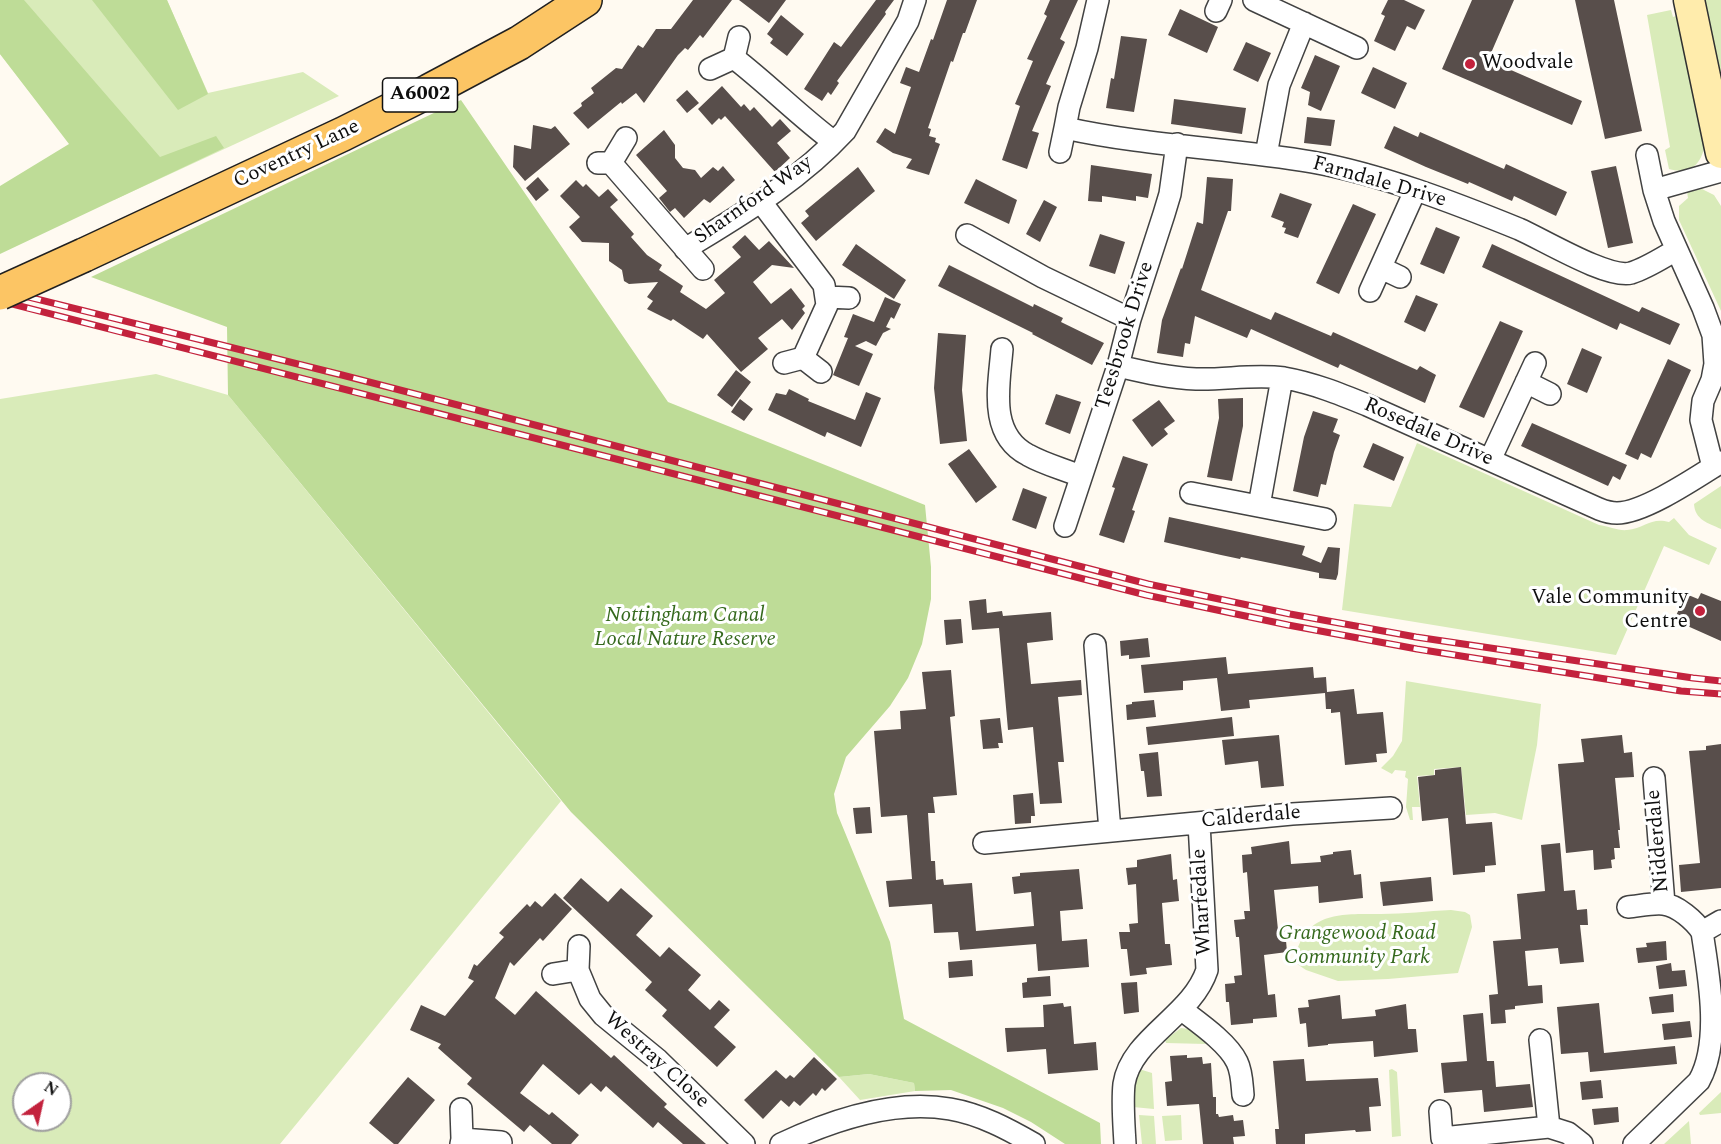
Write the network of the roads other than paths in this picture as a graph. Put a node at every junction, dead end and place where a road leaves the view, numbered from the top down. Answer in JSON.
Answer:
{"nodes":[{"id":1,"x":585,"y":0,"type":"edge"},
{"id":2,"x":915,"y":0,"type":"edge"},
{"id":3,"x":1098,"y":0,"type":"edge"},
{"id":4,"x":1254,"y":0,"type":"edge"},
{"id":5,"x":1689,"y":0,"type":"edge"},
{"id":6,"x":1304,"y":23,"type":"junction"},
{"id":7,"x":739,"y":37,"type":"dead end"},
{"id":8,"x":1356,"y":48,"type":"dead end"},
{"id":9,"x":734,"y":58,"type":"junction"},
{"id":10,"x":710,"y":69,"type":"dead end"},
{"id":11,"x":1065,"y":128,"type":"junction"},
{"id":12,"x":626,"y":138,"type":"dead end"},
{"id":13,"x":834,"y":142,"type":"junction"},
{"id":14,"x":1177,"y":144,"type":"junction"},
{"id":15,"x":1060,"y":152,"type":"dead end"},
{"id":16,"x":1721,"y":153,"type":"edge"},
{"id":17,"x":1266,"y":155,"type":"junction"},
{"id":18,"x":1647,"y":155,"type":"dead end"},
{"id":19,"x":1721,"y":171,"type":"edge"},
{"id":20,"x":1654,"y":190,"type":"junction"},
{"id":21,"x":1415,"y":191,"type":"junction"},
{"id":22,"x":761,"y":202,"type":"junction"},
{"id":23,"x":967,"y":235,"type":"dead end"},
{"id":24,"x":685,"y":249,"type":"junction"},
{"id":25,"x":1676,"y":250,"type":"junction"},
{"id":26,"x":1381,"y":268,"type":"junction"},
{"id":27,"x":702,"y":269,"type":"dead end"},
{"id":28,"x":1400,"y":277,"type":"dead end"},
{"id":29,"x":1370,"y":291,"type":"dead end"},
{"id":30,"x":0,"y":293,"type":"edge"},
{"id":31,"x":827,"y":297,"type":"junction"},
{"id":32,"x":849,"y":298,"type":"dead end"},
{"id":33,"x":1130,"y":319,"type":"junction"},
{"id":34,"x":1002,"y":349,"type":"dead end"},
{"id":35,"x":1118,"y":366,"type":"junction"},
{"id":36,"x":821,"y":372,"type":"dead end"},
{"id":37,"x":1282,"y":378,"type":"junction"},
{"id":38,"x":1550,"y":394,"type":"dead end"},
{"id":39,"x":1490,"y":460,"type":"junction"},
{"id":40,"x":1717,"y":465,"type":"edge"},
{"id":41,"x":1080,"y":476,"type":"junction"},
{"id":42,"x":1191,"y":493,"type":"dead end"},
{"id":43,"x":1258,"y":506,"type":"junction"},
{"id":44,"x":1325,"y":519,"type":"dead end"},
{"id":45,"x":1065,"y":526,"type":"dead end"},
{"id":46,"x":1095,"y":645,"type":"dead end"},
{"id":47,"x":1654,"y":778,"type":"dead end"},
{"id":48,"x":1391,"y":808,"type":"dead end"},
{"id":49,"x":1198,"y":823,"type":"junction"},
{"id":50,"x":1110,"y":831,"type":"junction"},
{"id":51,"x":984,"y":843,"type":"dead end"},
{"id":52,"x":1664,"y":904,"type":"junction"},
{"id":53,"x":1628,"y":907,"type":"dead end"},
{"id":54,"x":1721,"y":921,"type":"edge"},
{"id":55,"x":1702,"y":932,"type":"junction"},
{"id":56,"x":579,"y":946,"type":"dead end"},
{"id":57,"x":578,"y":970,"type":"junction"},
{"id":58,"x":554,"y":974,"type":"dead end"},
{"id":59,"x":1182,"y":1010,"type":"junction"},
{"id":60,"x":1717,"y":1036,"type":"edge"},
{"id":61,"x":1540,"y":1040,"type":"dead end"},
{"id":62,"x":1243,"y":1095,"type":"dead end"},
{"id":63,"x":461,"y":1109,"type":"dead end"},
{"id":64,"x":1440,"y":1111,"type":"dead end"},
{"id":65,"x":1549,"y":1127,"type":"junction"},
{"id":66,"x":461,"y":1141,"type":"edge"},
{"id":67,"x":501,"y":1142,"type":"dead end"},
{"id":68,"x":744,"y":1144,"type":"edge"},
{"id":69,"x":782,"y":1144,"type":"edge"},
{"id":70,"x":1034,"y":1144,"type":"edge"},
{"id":71,"x":1125,"y":1144,"type":"edge"},
{"id":72,"x":1582,"y":1144,"type":"edge"},
{"id":73,"x":1634,"y":1144,"type":"edge"}],
"edges":[{"from":1,"to":30,"type":"main road","name":"Coventry Lane","number":"A6002","bridge":true},
{"from":2,"to":13,"type":"street","name":"Sharnford Way"},
{"from":3,"to":11,"type":"street"},
{"from":4,"to":6,"type":"street"},
{"from":5,"to":16,"type":"street"},
{"from":6,"to":8,"type":"street"},
{"from":6,"to":17,"type":"street"},
{"from":7,"to":9,"type":"street"},
{"from":9,"to":10,"type":"street"},
{"from":9,"to":13,"type":"street"},
{"from":11,"to":14,"type":"street","name":"Farndale Drive"},
{"from":11,"to":15,"type":"street"},
{"from":12,"to":24,"type":"street"},
{"from":13,"to":22,"type":"street","name":"Sharnford Way"},
{"from":14,"to":17,"type":"street","name":"Farndale Drive"},
{"from":14,"to":33,"type":"street","name":"Teesbrook Drive"},
{"from":17,"to":21,"type":"street","name":"Farndale Drive"},
{"from":18,"to":20,"type":"street"},
{"from":19,"to":20,"type":"street"},
{"from":20,"to":25,"type":"street"},
{"from":21,"to":25,"type":"street","name":"Farndale Drive"},
{"from":21,"to":26,"type":"street"},
{"from":22,"to":24,"type":"street","name":"Sharnford Way"},
{"from":22,"to":31,"type":"street"},
{"from":23,"to":33,"type":"street"},
{"from":24,"to":27,"type":"street"},
{"from":25,"to":40,"type":"street"},
{"from":26,"to":28,"type":"street"},
{"from":26,"to":29,"type":"street"},
{"from":31,"to":32,"type":"street"},
{"from":31,"to":36,"type":"street"},
{"from":33,"to":35,"type":"street","name":"Teesbrook Drive"},
{"from":34,"to":41,"type":"street"},
{"from":35,"to":37,"type":"street","name":"Rosedale Drive"},
{"from":35,"to":41,"type":"street","name":"Teesbrook Drive"},
{"from":37,"to":39,"type":"street","name":"Rosedale Drive"},
{"from":37,"to":43,"type":"street"},
{"from":38,"to":39,"type":"street"},
{"from":39,"to":40,"type":"street","name":"Rosedale Drive"},
{"from":41,"to":45,"type":"street","name":"Teesbrook Drive"},
{"from":42,"to":43,"type":"street"},
{"from":43,"to":44,"type":"street"},
{"from":46,"to":50,"type":"street"},
{"from":47,"to":52,"type":"street","name":"Nidderdale"},
{"from":48,"to":49,"type":"street","name":"Calderdale"},
{"from":49,"to":50,"type":"street","name":"Calderdale"},
{"from":49,"to":59,"type":"street","name":"Wharfedale"},
{"from":50,"to":51,"type":"street","name":"Calderdale"},
{"from":52,"to":53,"type":"street","name":"Nidderdale"},
{"from":52,"to":55,"type":"street","name":"Nidderdale"},
{"from":54,"to":55,"type":"street"},
{"from":55,"to":60,"type":"street"},
{"from":56,"to":57,"type":"street","name":"Westray Close"},
{"from":57,"to":58,"type":"street"},
{"from":57,"to":68,"type":"street","name":"Westray Close"},
{"from":59,"to":62,"type":"street"},
{"from":59,"to":71,"type":"street","name":"Wharfedale"},
{"from":60,"to":73,"type":"street"},
{"from":61,"to":65,"type":"street"},
{"from":63,"to":66,"type":"street"},
{"from":64,"to":65,"type":"street"},
{"from":65,"to":72,"type":"street"},
{"from":66,"to":67,"type":"street"},
{"from":69,"to":70,"type":"street"}]}
